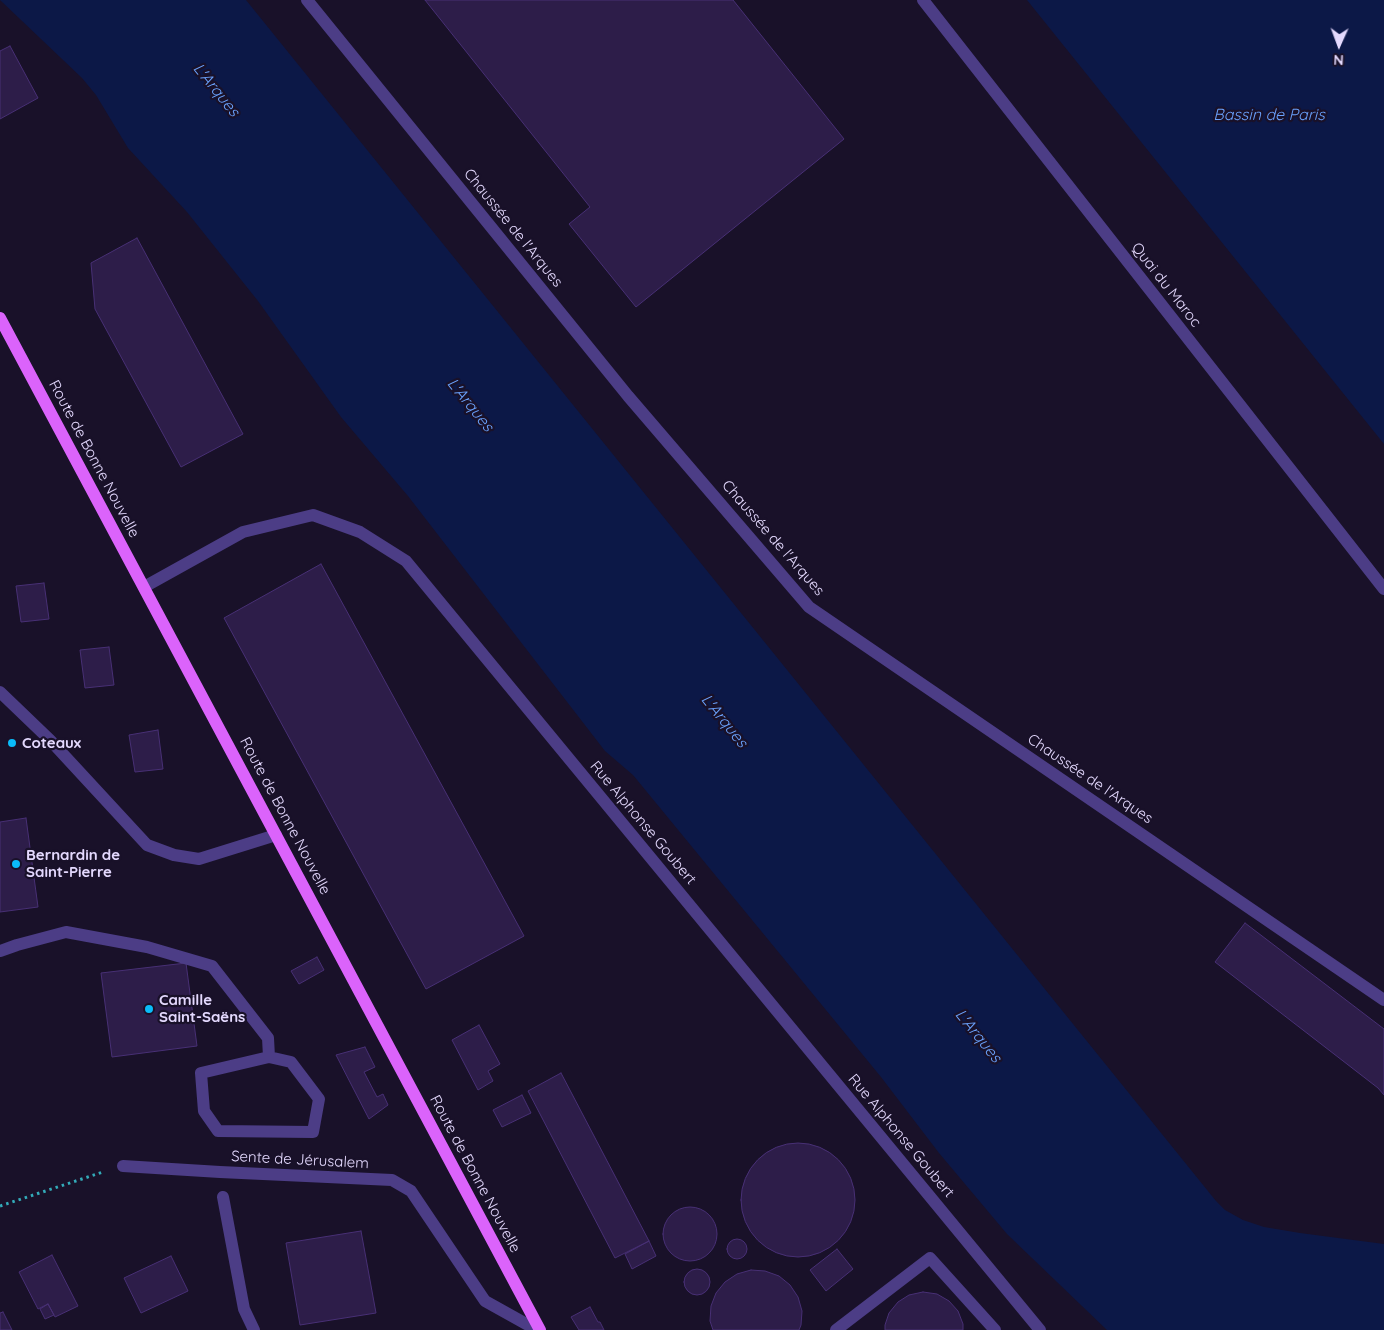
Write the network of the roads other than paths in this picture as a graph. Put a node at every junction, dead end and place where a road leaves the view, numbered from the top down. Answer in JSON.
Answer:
{"nodes":[{"id":1,"x":307,"y":0,"type":"edge"},
{"id":2,"x":923,"y":0,"type":"edge"},
{"id":3,"x":0,"y":318,"type":"edge"},
{"id":4,"x":144,"y":587,"type":"junction"},
{"id":5,"x":1384,"y":590,"type":"edge"},
{"id":6,"x":0,"y":692,"type":"edge"},
{"id":7,"x":276,"y":835,"type":"junction"},
{"id":8,"x":0,"y":951,"type":"edge"},
{"id":9,"x":1384,"y":1000,"type":"edge"},
{"id":10,"x":269,"y":1057,"type":"junction"},
{"id":11,"x":123,"y":1166,"type":"road end"},
{"id":12,"x":222,"y":1197,"type":"dead end"},
{"id":13,"x":254,"y":1330,"type":"edge"},
{"id":14,"x":536,"y":1330,"type":"edge"},
{"id":15,"x":540,"y":1330,"type":"edge"},
{"id":16,"x":836,"y":1330,"type":"edge"},
{"id":17,"x":995,"y":1330,"type":"edge"},
{"id":18,"x":1040,"y":1330,"type":"edge"}],
"edges":[{"from":1,"to":9,"type":"street","name":"Chaussée de l'Arques"},
{"from":2,"to":5,"type":"street","name":"Quai du Maroc"},
{"from":3,"to":4,"type":"main road","name":"Route de Bonne Nouvelle"},
{"from":4,"to":7,"type":"main road","name":"Route de Bonne Nouvelle"},
{"from":4,"to":18,"type":"street","name":"Rue Alphonse Goubert"},
{"from":6,"to":7,"type":"street"},
{"from":7,"to":15,"type":"main road","name":"Route de Bonne Nouvelle"},
{"from":8,"to":10,"type":"street"},
{"from":10,"to":10,"type":"street"},
{"from":11,"to":14,"type":"street","name":"Sente de Jérusalem"},
{"from":12,"to":13,"type":"street"},
{"from":16,"to":17,"type":"street"}]}
